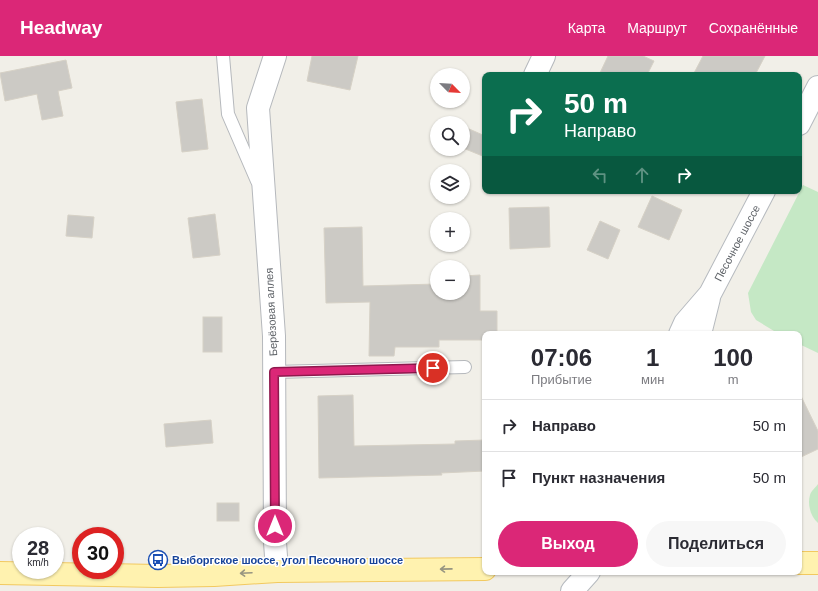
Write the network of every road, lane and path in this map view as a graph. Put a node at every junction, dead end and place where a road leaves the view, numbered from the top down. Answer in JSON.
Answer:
{"nodes":[{"id":1,"x":223,"y":56,"type":"edge"},
{"id":2,"x":275,"y":56,"type":"edge"},
{"id":3,"x":544,"y":56,"type":"edge"},
{"id":4,"x":536,"y":72,"type":"edge"},
{"id":5,"x":818,"y":87,"type":"edge"},
{"id":6,"x":802,"y":118,"type":"edge"},
{"id":7,"x":762,"y":194,"type":"edge"},
{"id":8,"x":264,"y":196,"type":"junction"},
{"id":9,"x":710,"y":294,"type":"junction"},
{"id":10,"x":681,"y":331,"type":"edge"},
{"id":11,"x":701,"y":331,"type":"edge"},
{"id":12,"x":465,"y":367,"type":"dead end"},
{"id":13,"x":274,"y":372,"type":"junction"},
{"id":14,"x":802,"y":563,"type":"edge"},
{"id":15,"x":818,"y":563,"type":"edge"},
{"id":16,"x":482,"y":569,"type":"edge"},
{"id":17,"x":277,"y":571,"type":"junction"},
{"id":18,"x":0,"y":573,"type":"edge"},
{"id":19,"x":567,"y":575,"type":"edge"},
{"id":20,"x":586,"y":575,"type":"edge"},
{"id":21,"x":564,"y":591,"type":"edge"},
{"id":22,"x":572,"y":591,"type":"edge"}],
"edges":[{"from":1,"to":8,"type":"lane"},
{"from":2,"to":8,"type":"street","name":"Берёзовая аллея"},
{"from":3,"to":4,"type":"street"},
{"from":5,"to":6,"type":"street"},
{"from":7,"to":9,"type":"street","name":"Песочное шоссе"},
{"from":8,"to":13,"type":"street","name":"Берёзовая аллея"},
{"from":9,"to":10,"type":"street","name":"Песочное шоссе"},
{"from":9,"to":11,"type":"street","name":"Песочное шоссе"},
{"from":12,"to":13,"type":"lane"},
{"from":13,"to":17,"type":"street","name":"Берёзовая аллея"},
{"from":14,"to":15,"type":"main road"},
{"from":16,"to":17,"type":"main road","one_way":true},
{"from":17,"to":18,"type":"main road","one_way":true},
{"from":19,"to":21,"type":"street"},
{"from":20,"to":22,"type":"street"}]}
